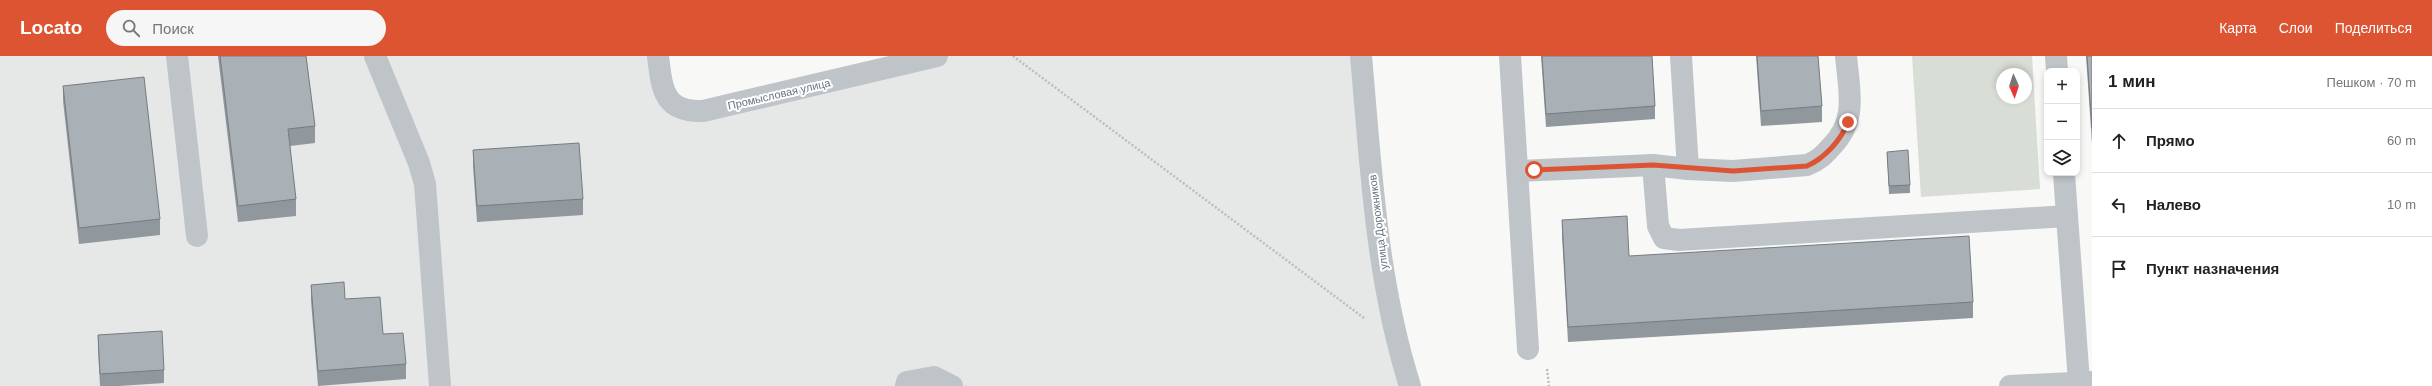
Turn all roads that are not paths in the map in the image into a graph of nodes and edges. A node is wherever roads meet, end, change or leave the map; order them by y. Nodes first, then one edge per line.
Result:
1 (177, 56) edge
2 (375, 56) edge
3 (658, 56) edge
4 (937, 56) edge
5 (1361, 56) edge
6 (1510, 56) edge
7 (1681, 56) edge
8 (1846, 56) edge
9 (2056, 56) edge
10 (871, 64) edge
11 (2057, 68) edge
12 (1653, 165) junction
13 (1688, 169) junction
14 (1517, 171) junction
15 (2064, 176) edge
16 (2067, 216) junction
17 (197, 236) dead end
18 (1528, 349) dead end
19 (2085, 382) edge
20 (440, 386) edge
21 (906, 386) edge
22 (952, 386) edge
23 (1410, 386) edge
24 (2010, 386) edge

1 - 17 street
2 - 20 street
3 - 10 street, Промысловая улица
4 - 10 street, Промысловая улица
5 - 23 street, улица Дорожников
6 - 14 street
7 - 13 street
8 - 13 street
9 - 11 street
12 - 13 street
12 - 14 street
12 - 16 street
14 - 18 street
15 - 16 street
16 - 19 street
19 - 24 street
21 - 22 street

